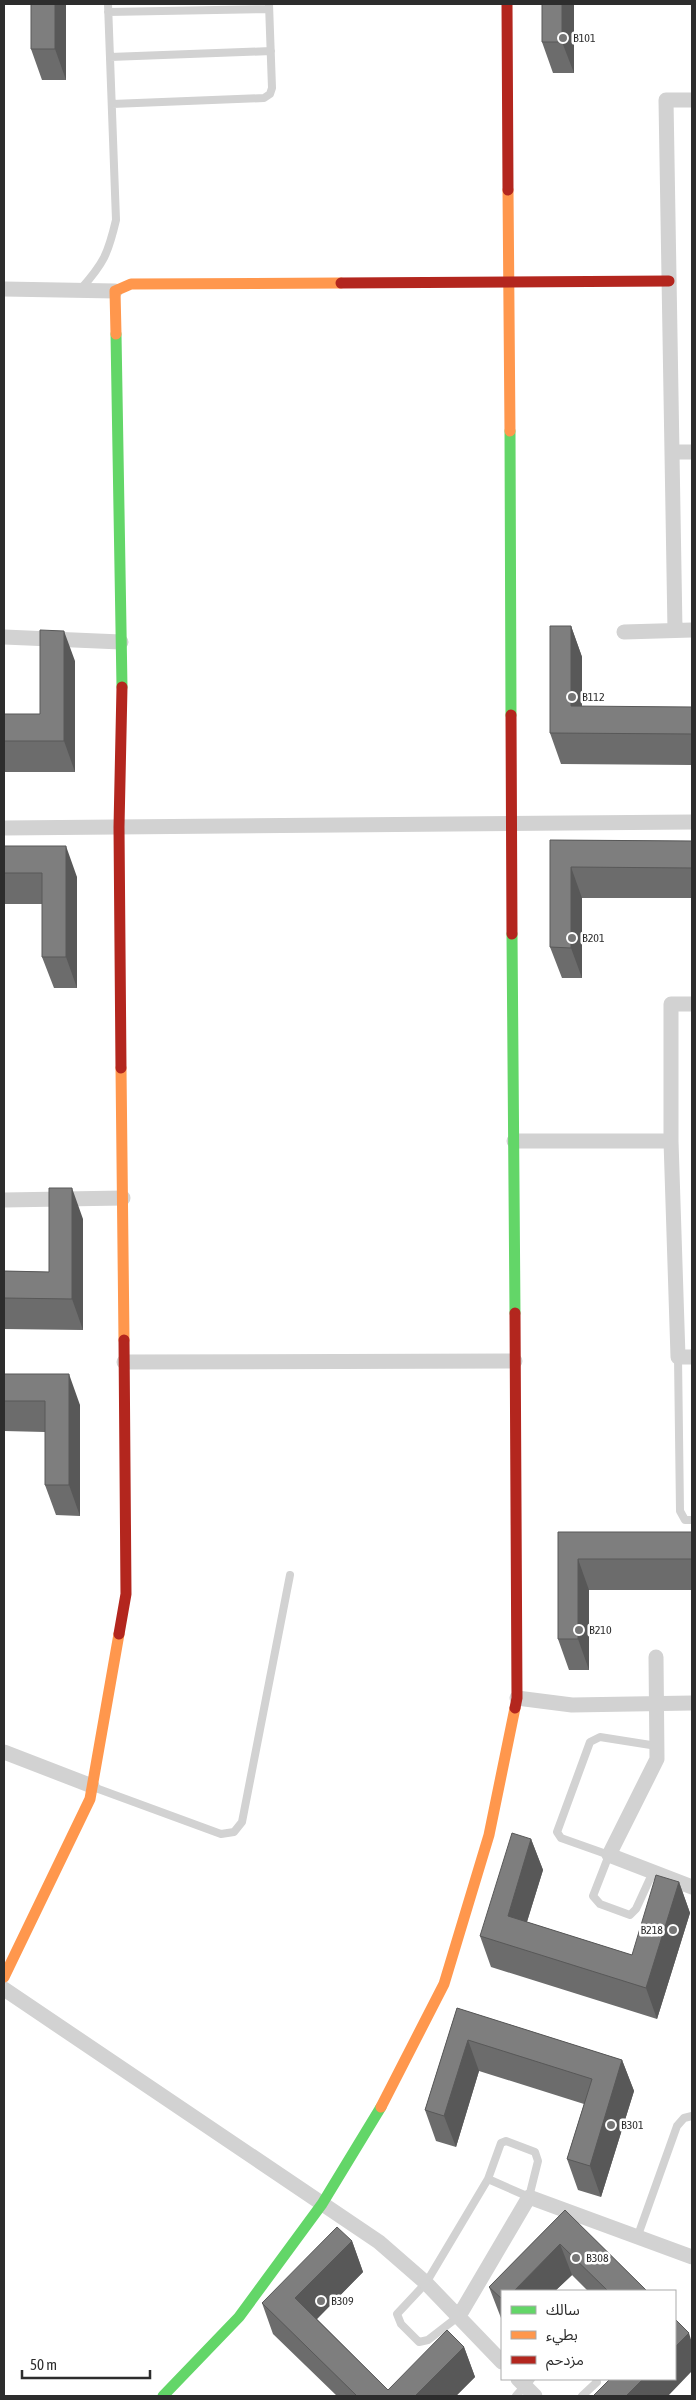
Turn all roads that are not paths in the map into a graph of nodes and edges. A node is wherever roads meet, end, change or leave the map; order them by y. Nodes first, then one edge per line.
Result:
1 (507, 4) edge
2 (269, 7) edge
3 (108, 8) edge
4 (271, 51) junction
5 (110, 57) junction
6 (692, 100) edge
7 (112, 104) junction
8 (669, 281) junction
9 (509, 282) junction
10 (4, 289) edge
11 (80, 290) junction
12 (115, 291) junction
13 (672, 452) junction
14 (692, 452) edge
15 (675, 630) junction
16 (692, 630) edge
17 (624, 632) dead end
18 (4, 637) edge
19 (121, 642) junction
20 (692, 822) edge
21 (512, 824) junction
22 (4, 828) edge
23 (119, 828) junction
24 (692, 1004) edge
25 (514, 1141) junction
26 (672, 1141) junction
27 (122, 1198) junction
28 (4, 1200) edge
29 (685, 1357) edge
30 (124, 1362) junction
31 (515, 1362) junction
32 (692, 1520) edge
33 (290, 1576) dead end
34 (656, 1657) dead end
35 (517, 1698) junction
36 (656, 1703) junction
37 (692, 1703) edge
38 (657, 1746) junction
39 (4, 1752) edge
40 (92, 1786) junction
41 (610, 1855) junction
42 (653, 1872) junction
43 (692, 1887) edge
44 (4, 1977) edge
45 (4, 1989) edge
46 (692, 2116) edge
47 (488, 2179) junction
48 (529, 2197) junction
49 (322, 2204) junction
50 (637, 2238) junction
51 (692, 2257) edge
52 (426, 2284) junction
53 (459, 2316) junction
54 (501, 2361) edge
55 (596, 2380) edge
56 (163, 2396) edge
57 (582, 2396) edge

1 - 9 street
2 - 3 lane
2 - 4 lane
3 - 5 lane
4 - 5 lane
4 - 7 lane
5 - 7 lane
6 - 8 street
7 - 11 lane
8 - 9 street
8 - 13 street
9 - 12 street
9 - 21 street
10 - 11 street
11 - 12 street
12 - 19 street
13 - 14 street
13 - 15 street
15 - 16 street
15 - 17 street
18 - 19 street
19 - 23 street
20 - 21 street
21 - 23 street
21 - 25 street
22 - 23 street
23 - 27 street
24 - 26 street
25 - 26 street
25 - 31 street
26 - 29 street
27 - 28 street
27 - 30 street
29 - 32 lane
30 - 31 street
30 - 40 street
31 - 35 street
33 - 40 lane
34 - 36 street
35 - 36 street
35 - 49 street
36 - 37 street
36 - 38 street
38 - 41 street
38 - 41 lane
39 - 40 street
40 - 44 street
41 - 42 street
41 - 42 lane
42 - 43 street
45 - 49 street
46 - 50 lane
47 - 48 lane
47 - 48 lane
47 - 52 lane
48 - 50 street
48 - 53 street
49 - 52 street
49 - 56 street
50 - 51 street
52 - 53 street
52 - 53 lane
53 - 54 street
55 - 57 lane

